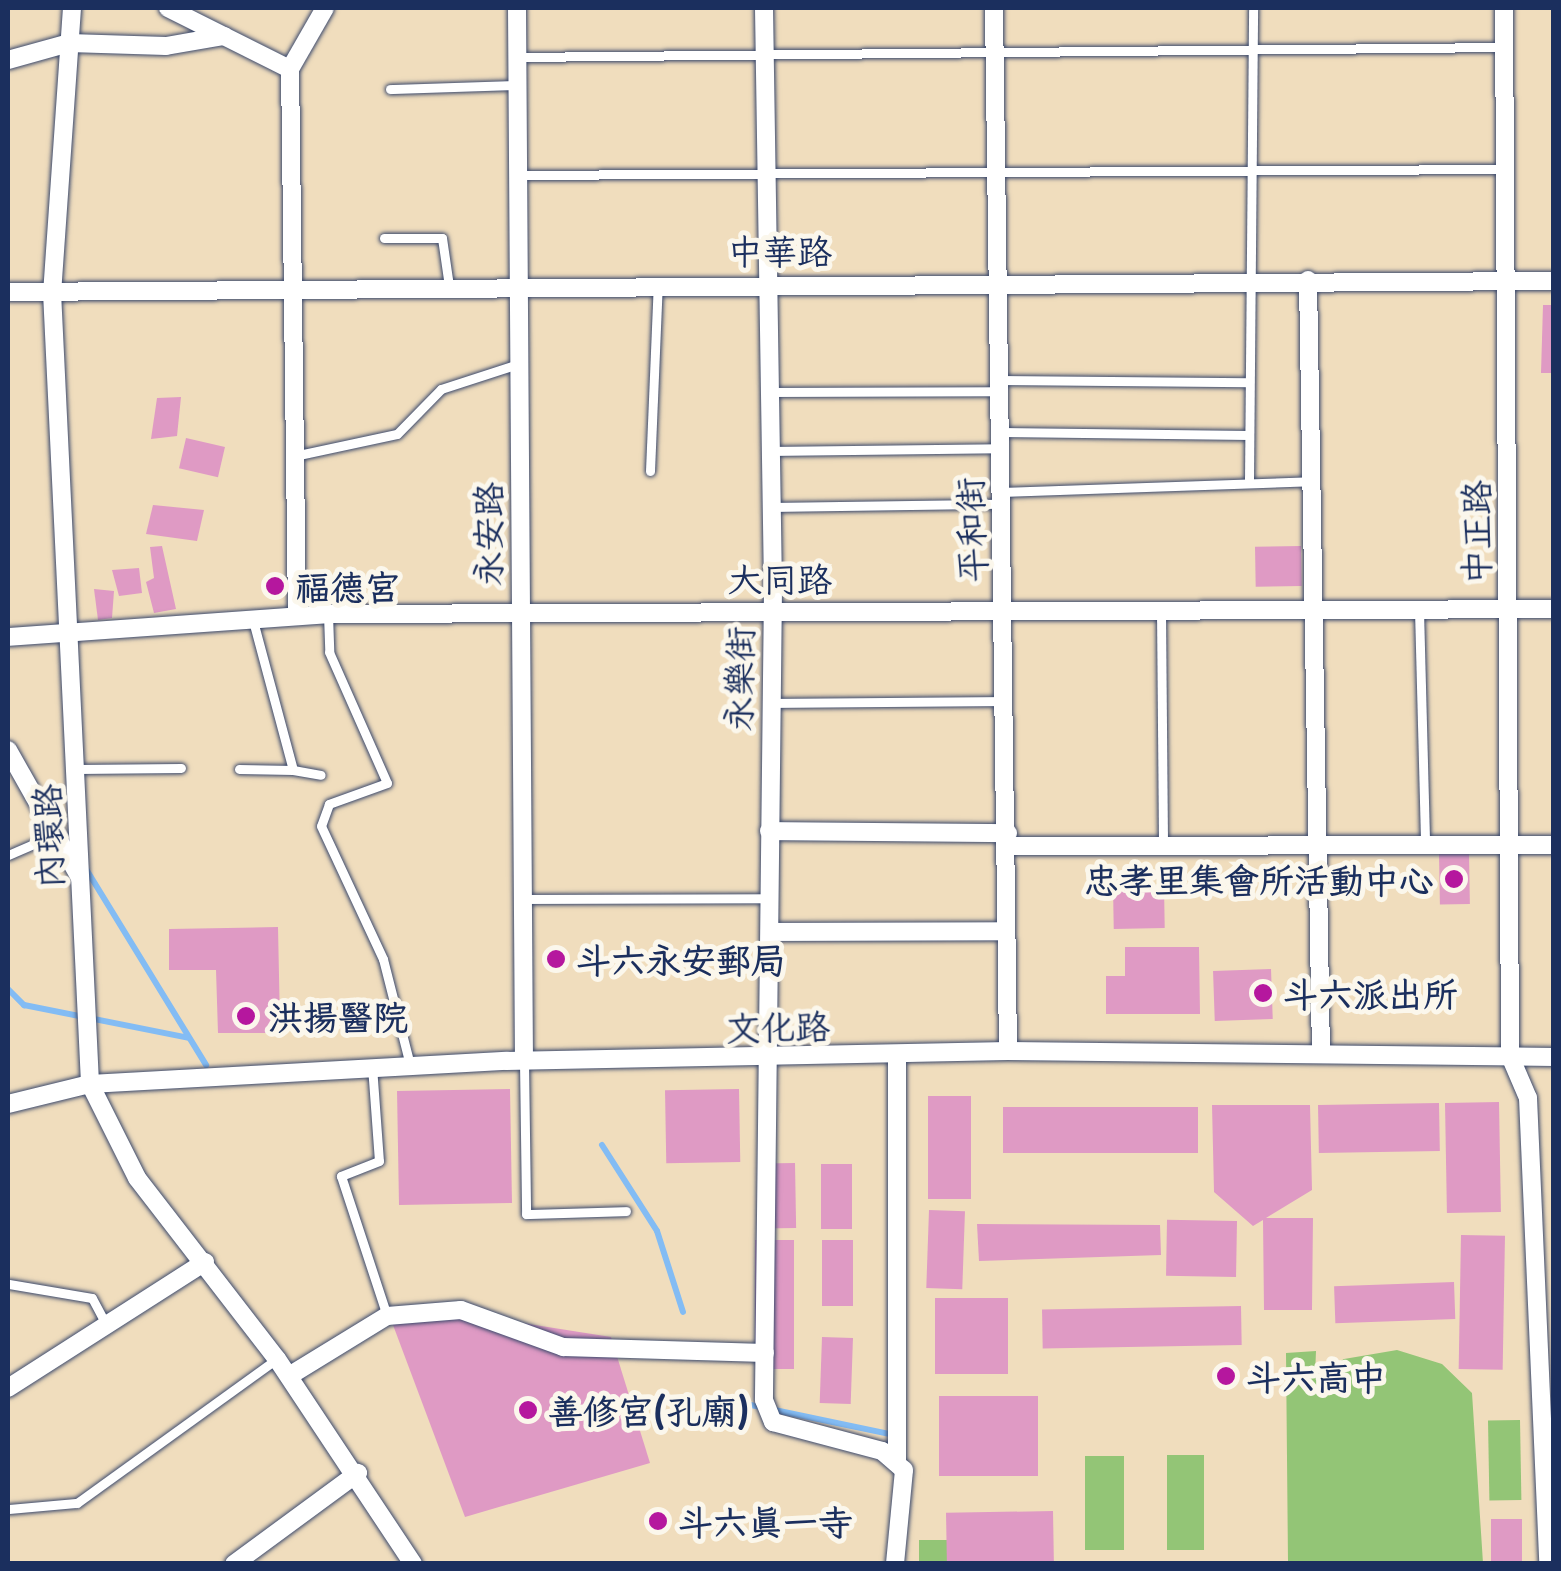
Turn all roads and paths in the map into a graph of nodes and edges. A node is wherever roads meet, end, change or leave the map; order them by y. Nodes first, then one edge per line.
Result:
1 (72, 8) edge
2 (168, 8) edge
3 (325, 8) edge
4 (517, 8) edge
5 (764, 8) edge
6 (994, 8) edge
7 (1253, 8) edge
8 (1504, 8) edge
9 (224, 36) junction
10 (68, 43) junction
11 (1504, 46) junction
12 (1252, 49) junction
13 (992, 52) junction
14 (767, 54) junction
15 (517, 57) junction
16 (8, 60) edge
17 (290, 69) junction
18 (518, 85) junction
19 (390, 88) dead end
20 (1506, 169) junction
21 (994, 172) junction
22 (1250, 172) junction
23 (766, 173) junction
24 (519, 174) junction
25 (384, 238) dead end
26 (1248, 280) junction
27 (1308, 280) junction
28 (1508, 280) junction
29 (766, 281) junction
30 (1554, 281) edge
31 (658, 283) junction
32 (1000, 284) junction
33 (449, 286) junction
34 (521, 286) junction
35 (291, 287) junction
36 (8, 292) edge
37 (52, 292) junction
38 (520, 363) junction
39 (1248, 382) junction
40 (999, 386) junction
41 (764, 392) junction
42 (1248, 435) junction
43 (1001, 440) junction
44 (766, 451) junction
45 (294, 456) junction
46 (650, 471) dead end
47 (1249, 480) junction
48 (1310, 481) junction
49 (1000, 498) junction
50 (767, 508) junction
51 (1005, 609) junction
52 (1311, 609) junction
53 (1507, 609) junction
54 (1554, 609) edge
55 (772, 610) junction
56 (1161, 610) junction
57 (1419, 610) junction
58 (519, 612) junction
59 (297, 614) junction
60 (328, 614) junction
61 (252, 616) junction
62 (69, 632) junction
63 (8, 637) edge
64 (1007, 702) junction
65 (768, 703) junction
66 (8, 750) edge
67 (181, 768) dead end
68 (77, 769) junction
69 (240, 769) dead end
70 (293, 770) junction
71 (321, 775) dead end
72 (769, 831) junction
73 (57, 834) junction
74 (1008, 840) junction
75 (1508, 843) junction
76 (1313, 845) junction
77 (1425, 845) junction
78 (1554, 846) edge
79 (1163, 848) junction
80 (8, 855) edge
81 (82, 882) junction
82 (522, 898) junction
83 (768, 898) junction
84 (1005, 931) junction
85 (770, 932) junction
86 (1008, 1051) junction
87 (1320, 1052) junction
88 (897, 1055) junction
89 (1510, 1056) junction
90 (1554, 1056) edge
91 (766, 1059) junction
92 (524, 1061) junction
93 (410, 1064) junction
94 (372, 1066) junction
95 (90, 1084) junction
96 (8, 1104) edge
97 (626, 1211) dead end
98 (205, 1262) junction
99 (8, 1284) edge
100 (1554, 1296) edge
101 (1532, 1297) junction
102 (387, 1316) junction
103 (107, 1326) junction
104 (765, 1352) junction
105 (277, 1359) junction
106 (289, 1376) junction
107 (8, 1388) edge
108 (897, 1462) junction
109 (358, 1473) junction
110 (8, 1509) edge
111 (234, 1564) edge
112 (413, 1564) edge
113 (895, 1564) edge
114 (1548, 1564) edge

1 - 10 street, 內環路
2 - 9 street
3 - 17 street
4 - 15 street, 永安路
5 - 14 street, 永樂街
6 - 13 street, 平和街
7 - 12 lane
8 - 11 street, 中正路
9 - 10 street
9 - 17 street
10 - 16 street
10 - 37 street, 內環路
11 - 12 lane
11 - 20 street, 中正路
12 - 13 lane
12 - 22 lane
13 - 14 lane
13 - 21 street, 平和街
14 - 15 lane
14 - 23 street, 永樂街
15 - 18 street, 永安路
17 - 35 street
18 - 19 lane
18 - 24 street, 永安路
20 - 22 lane
20 - 28 street, 中正路
21 - 22 lane
21 - 23 lane
21 - 32 street, 平和街
22 - 26 lane
23 - 24 lane
23 - 29 street, 永樂街
24 - 34 street, 永安路
25 - 33 lane
26 - 27 street, 中華路
26 - 32 street, 中華路
26 - 39 lane
27 - 28 street, 中華路
27 - 48 street
28 - 30 street, 中華路
28 - 53 street, 中正路
29 - 31 street, 中華路
29 - 32 street, 中華路
29 - 41 street, 永樂街
31 - 34 street, 中華路
31 - 46 lane
32 - 40 street, 平和街
33 - 34 street, 中華路
33 - 35 street, 中華路
34 - 38 street, 永安路
35 - 37 street, 中華路
35 - 45 street
36 - 37 street, 中華路
37 - 62 street, 內環路
38 - 45 lane
38 - 58 street, 永安路
39 - 40 lane
39 - 42 lane
40 - 41 lane
40 - 43 street, 平和街
41 - 44 street, 永樂街
42 - 43 lane
42 - 47 lane
43 - 44 lane
43 - 49 street, 平和街
44 - 50 street, 永樂街
45 - 59 street
47 - 48 lane
47 - 49 lane
48 - 52 street
49 - 50 lane
49 - 51 street, 平和街
50 - 55 street, 永樂街
51 - 55 street, 大同路
51 - 56 street, 大同路
51 - 64 street, 平和街
52 - 56 street, 大同路
52 - 57 street, 大同路
52 - 76 street
53 - 54 street, 大同路
53 - 57 street, 大同路
53 - 75 street, 中正路
55 - 58 street, 大同路
55 - 65 street, 永樂街
56 - 79 lane
57 - 77 lane
58 - 60 street, 大同路
58 - 82 street, 永安路
59 - 60 street, 大同路
59 - 61 street, 大同路
60 - 93 lane
61 - 62 street, 大同路
61 - 70 lane
62 - 63 street, 大同路
62 - 68 street, 內環路
64 - 65 lane
64 - 74 street, 平和街
65 - 72 street, 永樂街
66 - 73 street
67 - 68 lane
68 - 81 street, 內環路
69 - 70 lane
70 - 71 lane
72 - 74 street
72 - 83 street, 永樂街
73 - 80 lane
73 - 81 street
74 - 79 street
74 - 84 street, 平和街
75 - 77 street
75 - 78 street
75 - 89 street, 中正路
76 - 77 street
76 - 79 street
76 - 87 street
81 - 95 street, 內環路
82 - 83 lane
82 - 92 street, 永安路
83 - 85 street, 永樂街
84 - 85 street
84 - 86 street, 平和街
85 - 91 street, 永樂街
86 - 87 street, 文化路
86 - 88 street, 文化路
87 - 89 street, 文化路
88 - 91 street, 文化路
88 - 108 street
89 - 90 street, 文化路
89 - 101 street
91 - 92 street, 文化路
91 - 104 street, 永樂街
92 - 93 street, 文化路
92 - 97 lane
93 - 94 street, 文化路
94 - 95 street, 文化路
94 - 102 lane
95 - 96 street, 文化路
95 - 98 street, 內環路
98 - 103 street
98 - 105 street, 內環路
99 - 103 lane
100 - 101 lane
101 - 114 street
102 - 104 street
102 - 106 street
103 - 107 street
104 - 108 street, 永樂街
105 - 106 street, 內環路
105 - 110 lane
106 - 109 street, 內環路
108 - 113 street
109 - 111 street
109 - 112 street, 內環路

